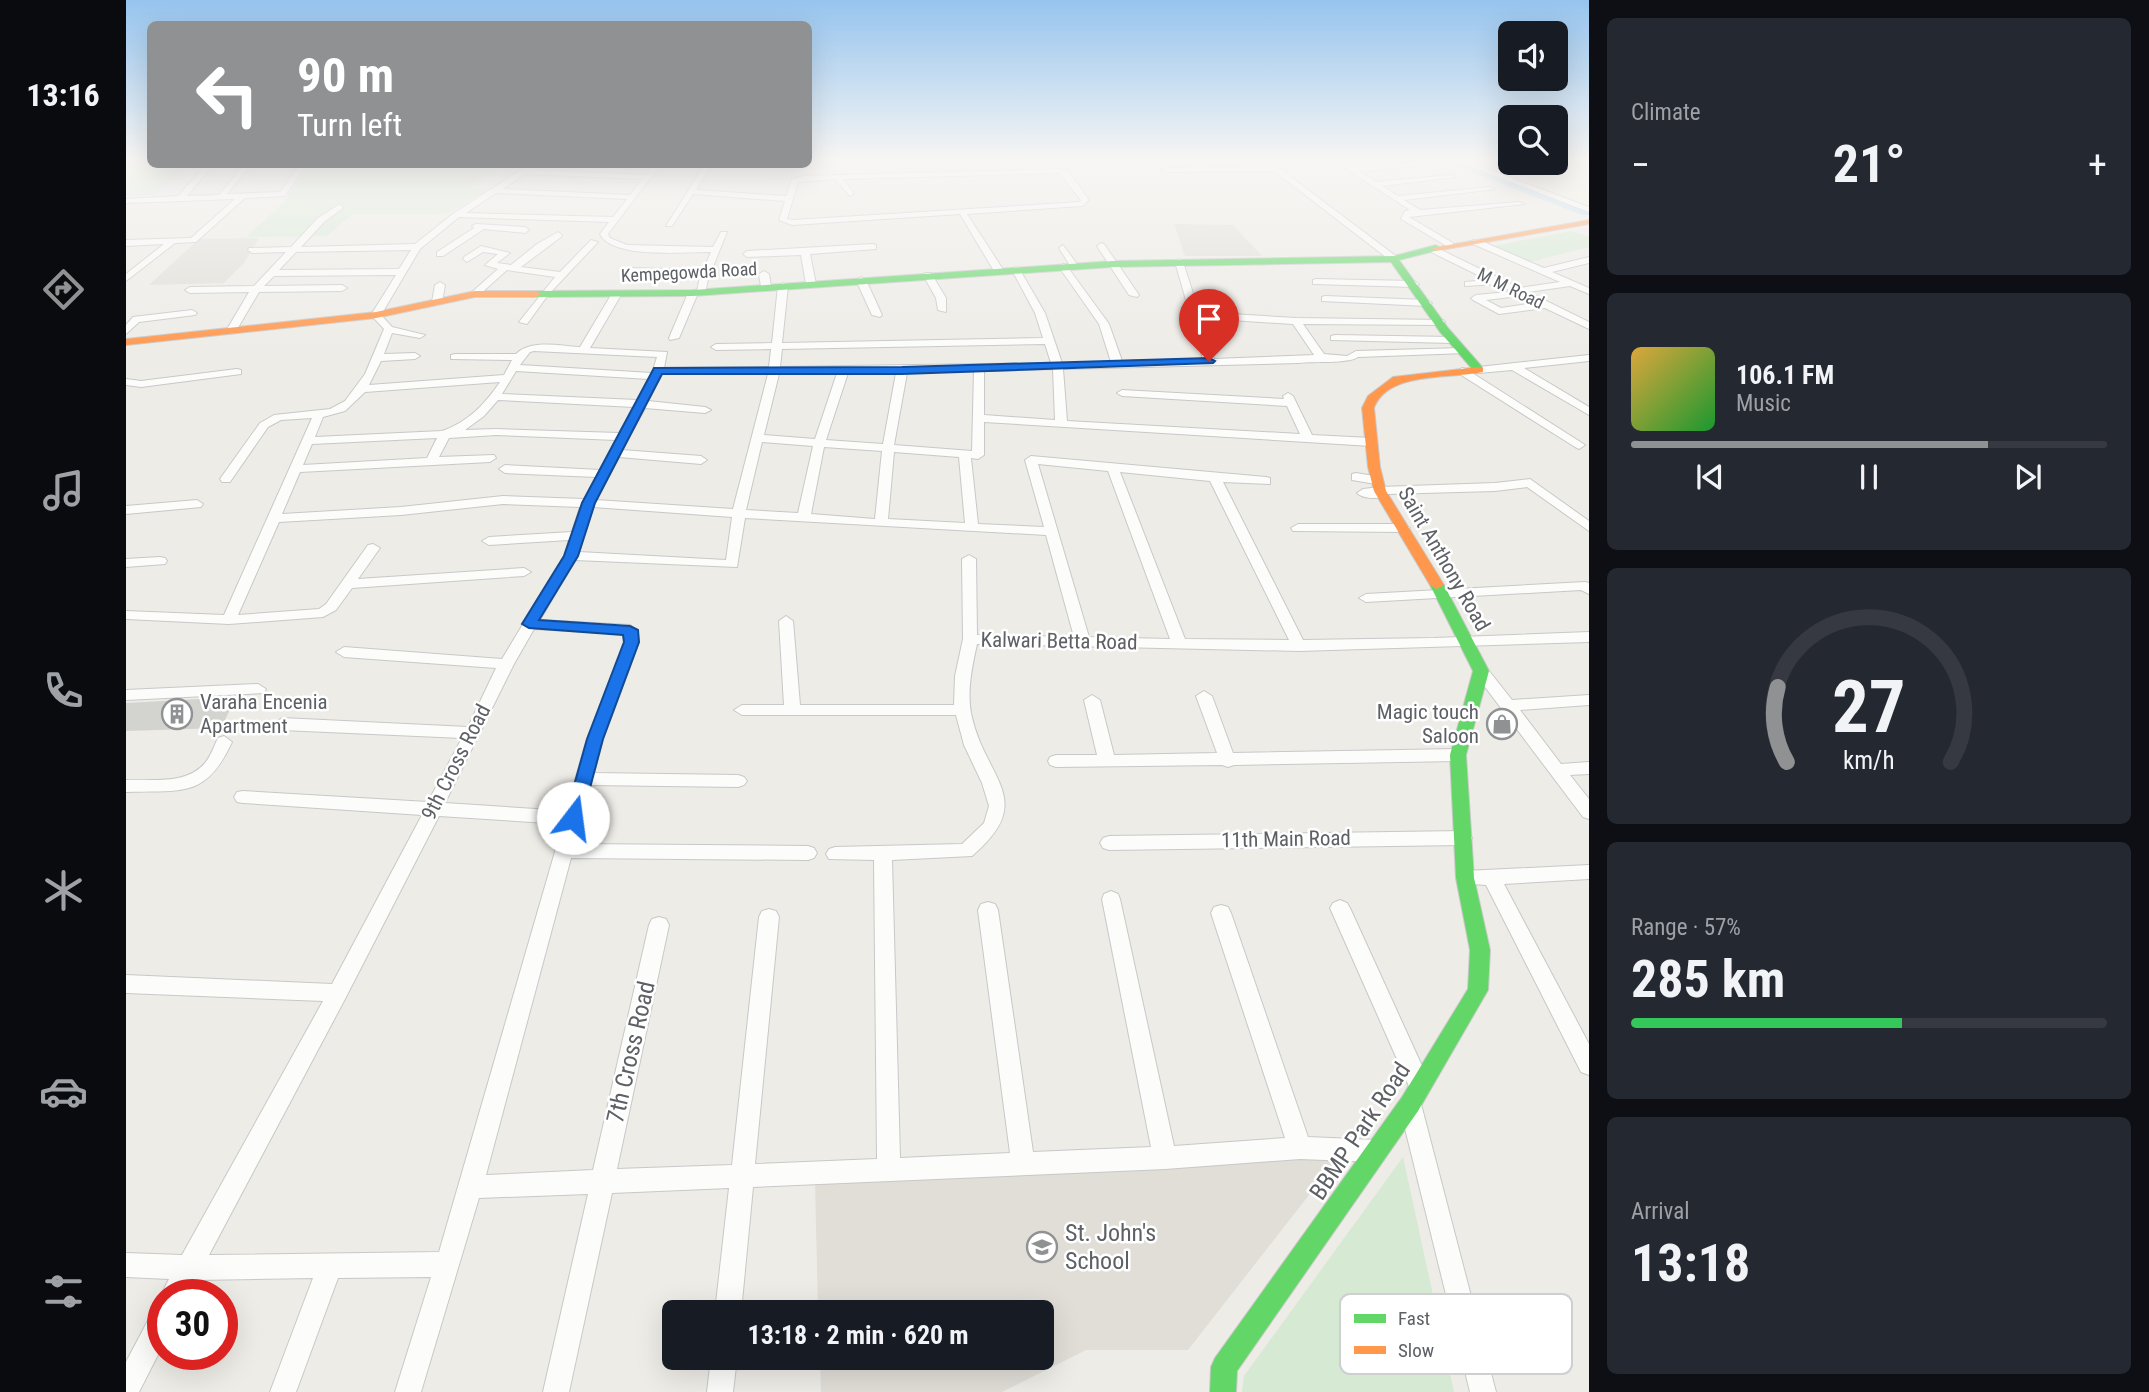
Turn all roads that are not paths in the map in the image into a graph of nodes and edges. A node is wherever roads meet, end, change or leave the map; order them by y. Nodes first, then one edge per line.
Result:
1 (213, 224) edge
2 (318, 224) edge
3 (445, 224) edge
4 (458, 224) edge
5 (612, 224) edge
6 (970, 224) edge
7 (1348, 224) edge
8 (1415, 224) edge
9 (1560, 224) edge
10 (483, 226) junction
11 (525, 230) dead end
12 (724, 234) dead end
13 (558, 235) dead end
14 (480, 237) dead end
15 (173, 241) junction
16 (594, 242) dead end
17 (1476, 242) junction
18 (126, 243) edge
19 (419, 245) junction
20 (450, 246) junction
21 (1101, 246) dead end
22 (1450, 246) junction
23 (465, 247) junction
24 (873, 247) dead end
25 (1063, 248) dead end
26 (296, 249) junction
27 (1432, 249) junction
28 (252, 250) dead end
29 (716, 250) junction
30 (805, 252) junction
31 (440, 254) dead end
32 (747, 254) dead end
33 (449, 259) dead end
34 (467, 259) dead end
35 (1394, 259) junction
36 (1589, 260) edge
37 (1179, 262) junction
38 (1113, 264) junction
39 (1069, 267) junction
40 (507, 269) junction
41 (1016, 270) junction
42 (630, 271) dead end
43 (999, 271) junction
44 (1543, 271) junction
45 (402, 272) junction
46 (272, 273) junction
47 (706, 273) junction
48 (562, 275) junction
49 (928, 275) junction
50 (126, 278) edge
51 (861, 280) junction
52 (1316, 282) dead end
53 (1499, 282) junction
54 (811, 284) junction
55 (1414, 284) junction
56 (1468, 284) dead end
57 (1572, 284) junction
58 (440, 285) dead end
59 (783, 286) junction
60 (342, 288) dead end
61 (256, 289) junction
62 (1589, 291) edge
63 (545, 293) junction
64 (697, 293) junction
65 (1513, 293) junction
66 (475, 295) junction
67 (617, 295) junction
68 (1134, 295) dead end
69 (1325, 299) dead end
70 (437, 302) junction
71 (1427, 303) junction
72 (1545, 305) junction
73 (943, 310) dead end
74 (192, 313) dead end
75 (376, 315) junction
76 (877, 315) dead end
77 (1195, 315) junction
78 (179, 316) junction
79 (1589, 317) edge
80 (1576, 320) junction
81 (1296, 321) junction
82 (524, 322) dead end
83 (1440, 322) junction
84 (1589, 326) edge
85 (953, 327) dead end
86 (389, 328) junction
87 (126, 331) edge
88 (231, 331) junction
89 (420, 335) dead end
90 (674, 338) dead end
91 (1335, 338) dead end
92 (1050, 341) junction
93 (126, 342) edge
94 (955, 342) junction
95 (779, 345) junction
96 (1457, 345) junction
97 (716, 347) dead end
98 (583, 350) junction
99 (415, 356) dead end
100 (455, 356) dead end
101 (519, 356) junction
102 (1321, 357) junction
103 (375, 358) junction
104 (1589, 358) edge
105 (1299, 360) junction
106 (1209, 361) junction
107 (1118, 366) junction
108 (1058, 367) junction
109 (1515, 367) junction
110 (513, 368) junction
111 (979, 369) junction
112 (902, 370) junction
113 (1479, 370) junction
114 (843, 371) junction
115 (1462, 371) junction
116 (237, 372) dead end
117 (774, 372) junction
118 (657, 373) junction
119 (1307, 374) dead end
120 (506, 378) junction
121 (126, 382) edge
122 (361, 389) junction
123 (1122, 393) dead end
124 (495, 397) junction
125 (640, 404) junction
126 (705, 411) dead end
127 (1589, 412) edge
128 (319, 414) junction
129 (979, 418) junction
130 (1061, 424) junction
131 (445, 434) junction
132 (758, 438) junction
133 (1308, 438) junction
134 (307, 441) junction
135 (1371, 442) junction
136 (819, 443) junction
137 (618, 445) junction
138 (1579, 445) dead end
139 (888, 448) junction
140 (965, 454) junction
141 (490, 458) dead end
142 (701, 460) dead end
143 (432, 462) junction
144 (1112, 466) junction
145 (293, 469) junction
146 (505, 469) dead end
147 (603, 474) junction
148 (1356, 477) dead end
149 (226, 479) dead end
150 (1215, 479) junction
151 (1266, 481) dead end
152 (1379, 488) junction
153 (1363, 493) dead end
154 (588, 503) junction
155 (197, 504) dead end
156 (126, 510) edge
157 (739, 512) junction
158 (804, 517) junction
159 (272, 518) junction
160 (881, 523) junction
161 (972, 527) junction
162 (1589, 527) edge
163 (1298, 528) dead end
164 (1403, 528) junction
165 (1051, 531) junction
166 (578, 536) junction
167 (489, 541) dead end
168 (373, 548) dead end
169 (571, 556) junction
170 (969, 559) dead end
171 (160, 561) dead end
172 (126, 563) edge
173 (524, 572) dead end
174 (348, 584) junction
175 (1589, 590) edge
176 (1443, 594) junction
177 (1366, 598) dead end
178 (126, 615) edge
179 (229, 620) junction
180 (786, 621) dead end
181 (529, 624) junction
182 (1589, 637) edge
183 (970, 639) junction
184 (1083, 642) junction
185 (1179, 644) junction
186 (1469, 644) junction
187 (1299, 646) junction
188 (344, 652) dead end
189 (506, 664) junction
190 (1481, 671) junction
191 (258, 689) dead end
192 (126, 695) edge
193 (1204, 696) dead end
194 (1092, 700) dead end
195 (1589, 700) edge
196 (1508, 706) junction
197 (742, 710) dead end
198 (792, 710) junction
199 (962, 710) junction
200 (282, 724) dead end
201 (473, 733) junction
202 (224, 743) dead end
203 (1458, 755) junction
204 (1056, 761) dead end
205 (1107, 761) junction
206 (1228, 761) junction
207 (1589, 768) edge
208 (1556, 770) junction
209 (584, 779) junction
210 (738, 781) dead end
211 (126, 786) edge
212 (243, 796) dead end
213 (432, 809) junction
214 (1589, 812) edge
215 (573, 818) junction
216 (1463, 838) junction
217 (1109, 843) dead end
218 (564, 851) junction
219 (808, 853) dead end
220 (883, 853) junction
221 (835, 854) dead end
222 (1589, 872) edge
223 (1490, 877) junction
224 (1465, 878) junction
225 (1111, 899) dead end
226 (1340, 908) dead end
227 (988, 911) dead end
228 (1221, 912) dead end
229 (769, 917) dead end
230 (659, 925) dead end
231 (126, 984) edge
232 (338, 993) junction
233 (1589, 1065) edge
234 (1415, 1095) junction
235 (1300, 1148) junction
236 (1376, 1151) junction
237 (1165, 1158) junction
238 (1023, 1163) junction
239 (889, 1168) junction
240 (743, 1174) junction
241 (602, 1180) junction
242 (471, 1186) junction
243 (446, 1264) junction
244 (126, 1265) edge
245 (330, 1266) junction
246 (188, 1268) junction
247 (182, 1279) edge
248 (1461, 1294) edge
249 (729, 1300) edge
250 (147, 1349) edge
251 (722, 1370) edge
252 (1479, 1374) edge
253 (126, 1390) edge
254 (283, 1392) edge
255 (408, 1392) edge
256 (555, 1392) edge
257 (720, 1392) edge
258 (1223, 1392) edge
259 (1483, 1392) edge

1 - 15 street
2 - 26 street
3 - 19 street
4 - 10 street
5 - 29 street
6 - 43 street
7 - 35 street
8 - 22 street
9 - 17 street, Kempegowda Road
10 - 11 street
10 - 20 street
12 - 29 street
13 - 40 street
14 - 23 street
15 - 18 street
15 - 50 street
16 - 48 street
17 - 22 street, Kempegowda Road
17 - 44 street
19 - 20 street
19 - 26 street
19 - 45 street
20 - 23 street
20 - 31 street
21 - 38 street
22 - 27 street, Kempegowda Road
23 - 33 street
24 - 30 street
25 - 39 street
26 - 28 street
26 - 46 street
27 - 35 street, Kempegowda Road
27 - 53 street, M M Road
29 - 47 street
30 - 32 street
30 - 54 street
34 - 40 street
35 - 37 street, Kempegowda Road
35 - 55 street
36 - 44 street
37 - 38 street, Kempegowda Road
37 - 77 street
38 - 39 street, Kempegowda Road
38 - 68 street
39 - 41 street, Kempegowda Road
39 - 107 street
40 - 48 street
40 - 66 street
41 - 43 street, Kempegowda Road
41 - 92 street
42 - 47 street
43 - 49 street, Kempegowda Road
44 - 57 street
45 - 46 street
45 - 75 street
46 - 61 street
47 - 64 street
48 - 63 street
49 - 51 street, Kempegowda Road
49 - 73 street
51 - 54 street, Kempegowda Road
51 - 76 street
52 - 55 street
53 - 56 street
53 - 65 street, M M Road
54 - 59 street, Kempegowda Road
55 - 71 street
57 - 62 street
57 - 65 street
58 - 70 street
59 - 64 street, Kempegowda Road
59 - 95 street
60 - 61 street
61 - 78 street
61 - 88 street
63 - 66 street, Kempegowda Road
63 - 67 street, Kempegowda Road
63 - 82 street
64 - 67 street, Kempegowda Road
64 - 90 street
65 - 72 street, M M Road
65 - 72 street
66 - 70 street, Kempegowda Road
67 - 98 street
69 - 71 street
70 - 75 street, Kempegowda Road
71 - 83 street
72 - 80 street, M M Road
74 - 78 street
75 - 86 street
75 - 88 street, Kempegowda Road
77 - 81 street
77 - 106 street
78 - 87 street
79 - 80 street
80 - 84 street, M M Road
81 - 83 street
81 - 102 street
83 - 96 street
85 - 94 street
86 - 89 street
86 - 103 street
88 - 93 street, Kempegowda Road
91 - 96 street
92 - 94 street
92 - 108 street
94 - 95 street
95 - 97 street
95 - 117 street
96 - 102 street
96 - 113 street
98 - 101 street
98 - 118 street
99 - 103 street
100 - 101 street
101 - 110 street
102 - 105 street
103 - 122 street
104 - 109 street, Saint Anthony Road
105 - 106 street
105 - 119 street
106 - 107 street
107 - 108 street
108 - 111 street
108 - 130 street
109 - 113 street, Saint Anthony Road
109 - 127 street
110 - 118 street
110 - 120 street
111 - 112 street
111 - 129 street
112 - 114 street
112 - 139 street
113 - 115 street, Saint Anthony Road
114 - 117 street
114 - 136 street
115 - 135 street, Saint Anthony Road
115 - 138 street
116 - 121 street
117 - 118 street
117 - 132 street
118 - 125 street, 9th Cross Road
120 - 122 street
120 - 124 street
122 - 128 street
123 - 133 street
124 - 125 street
124 - 131 street
125 - 126 street
125 - 137 street, 9th Cross Road
128 - 134 street
128 - 149 street
129 - 130 street
129 - 140 street
130 - 133 street
131 - 134 street
131 - 137 street
131 - 143 street
132 - 136 street
132 - 157 street
133 - 135 street
134 - 145 street
135 - 152 street, Saint Anthony Road
136 - 139 street
136 - 158 street
137 - 142 street
137 - 147 street, 9th Cross Road
139 - 140 street
139 - 160 street
140 - 161 street
141 - 143 street
143 - 145 street
144 - 150 street
144 - 165 street
144 - 185 street
145 - 159 street
146 - 147 street
147 - 154 street, 9th Cross Road
148 - 152 street
150 - 151 street
150 - 187 street
152 - 153 street
152 - 162 street
152 - 164 street, Saint Anthony Road
154 - 157 street
154 - 159 street
154 - 166 street, 9th Cross Road
155 - 156 street
157 - 158 street
157 - 169 street
158 - 160 street
159 - 179 street
160 - 161 street
161 - 165 street
163 - 164 street
164 - 176 street, Saint Anthony Road
165 - 184 street
166 - 167 street
166 - 169 street, 9th Cross Road
168 - 174 street
169 - 181 street, 9th Cross Road
170 - 183 street
171 - 172 street
173 - 174 street
174 - 179 street
175 - 176 street
176 - 177 street
176 - 186 street, Saint Anthony Road
178 - 179 street
180 - 198 street
181 - 189 street, 9th Cross Road
181 - 209 street
182 - 186 street, Kalwari Betta Road
183 - 184 street, Kalwari Betta Road
183 - 199 street, Kalwari Betta Road
184 - 185 street, Kalwari Betta Road
185 - 187 street, Kalwari Betta Road
186 - 187 street, Kalwari Betta Road
186 - 190 street, Saint Anthony Road
188 - 189 street
189 - 201 street, 9th Cross Road
190 - 196 street
190 - 203 street
191 - 192 street
193 - 206 street
194 - 205 street
195 - 196 street
196 - 208 street
197 - 198 street
198 - 199 street
199 - 220 street, Kalwari Betta Road
200 - 201 street
201 - 213 street, 9th Cross Road
202 - 211 street
203 - 206 street
203 - 216 street
204 - 205 street
205 - 206 street
207 - 208 street
208 - 214 street
209 - 210 street
209 - 215 street
212 - 213 street
213 - 215 street
213 - 232 street, 9th Cross Road
215 - 218 street
216 - 217 street, 11th Main Road
216 - 224 street
218 - 219 street
218 - 242 street
220 - 221 street, Kalwari Betta Road
220 - 239 street
222 - 223 street
223 - 224 street
223 - 233 street
224 - 234 street, BBMP Park Road
225 - 237 street
226 - 234 street
227 - 238 street
228 - 235 street
229 - 240 street
230 - 241 street, 7th Cross Road
231 - 232 street
232 - 246 street, 9th Cross Road
234 - 236 street, BBMP Park Road
234 - 248 street
235 - 236 street
235 - 237 street
236 - 258 street, BBMP Park Road
237 - 238 street
238 - 239 street
239 - 240 street
240 - 241 street
240 - 249 street
241 - 242 street
241 - 256 street, 7th Cross Road
242 - 243 street
243 - 245 street
243 - 255 street
244 - 246 street
245 - 246 street
245 - 254 street
246 - 247 street, 9th Cross Road
250 - 253 street
251 - 257 street
252 - 259 street

